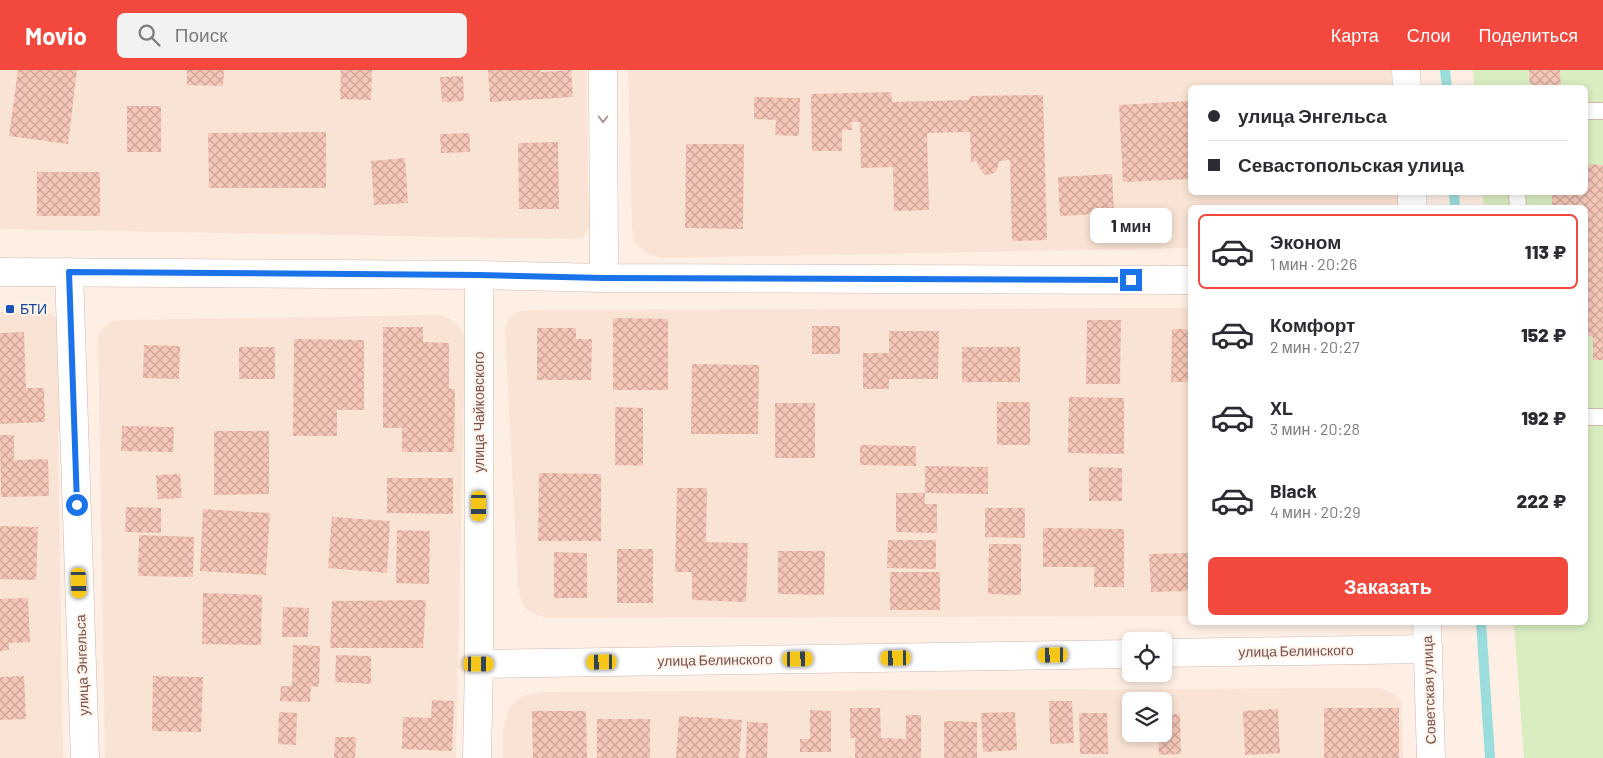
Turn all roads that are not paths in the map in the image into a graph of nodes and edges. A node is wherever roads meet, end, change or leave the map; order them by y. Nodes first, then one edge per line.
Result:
1 (603, 70) edge
2 (1406, 70) edge
3 (1407, 85) edge
4 (1588, 111) edge
5 (1603, 111) edge
6 (0, 272) edge
7 (69, 272) junction
8 (479, 275) junction
9 (604, 278) junction
10 (1188, 280) edge
11 (1603, 416) edge
12 (1588, 417) edge
13 (1427, 625) edge
14 (1428, 649) junction
15 (1172, 653) edge
16 (1122, 654) edge
17 (479, 664) junction
18 (85, 758) edge
19 (477, 758) edge
20 (1432, 758) edge

1 -> 9 street
2 - 3 street
4 - 5 lane
6 - 7 street
7 - 8 street
7 - 18 street, улица Энгельса
8 - 9 street
8 - 17 street, улица Чайковского
9 - 10 street
11 - 12 lane
13 - 14 street, Советская улица
14 - 15 street, улица Белинского
14 - 20 street, Советская улица
16 - 17 street, улица Белинского
17 - 19 street, улица Чайковского

